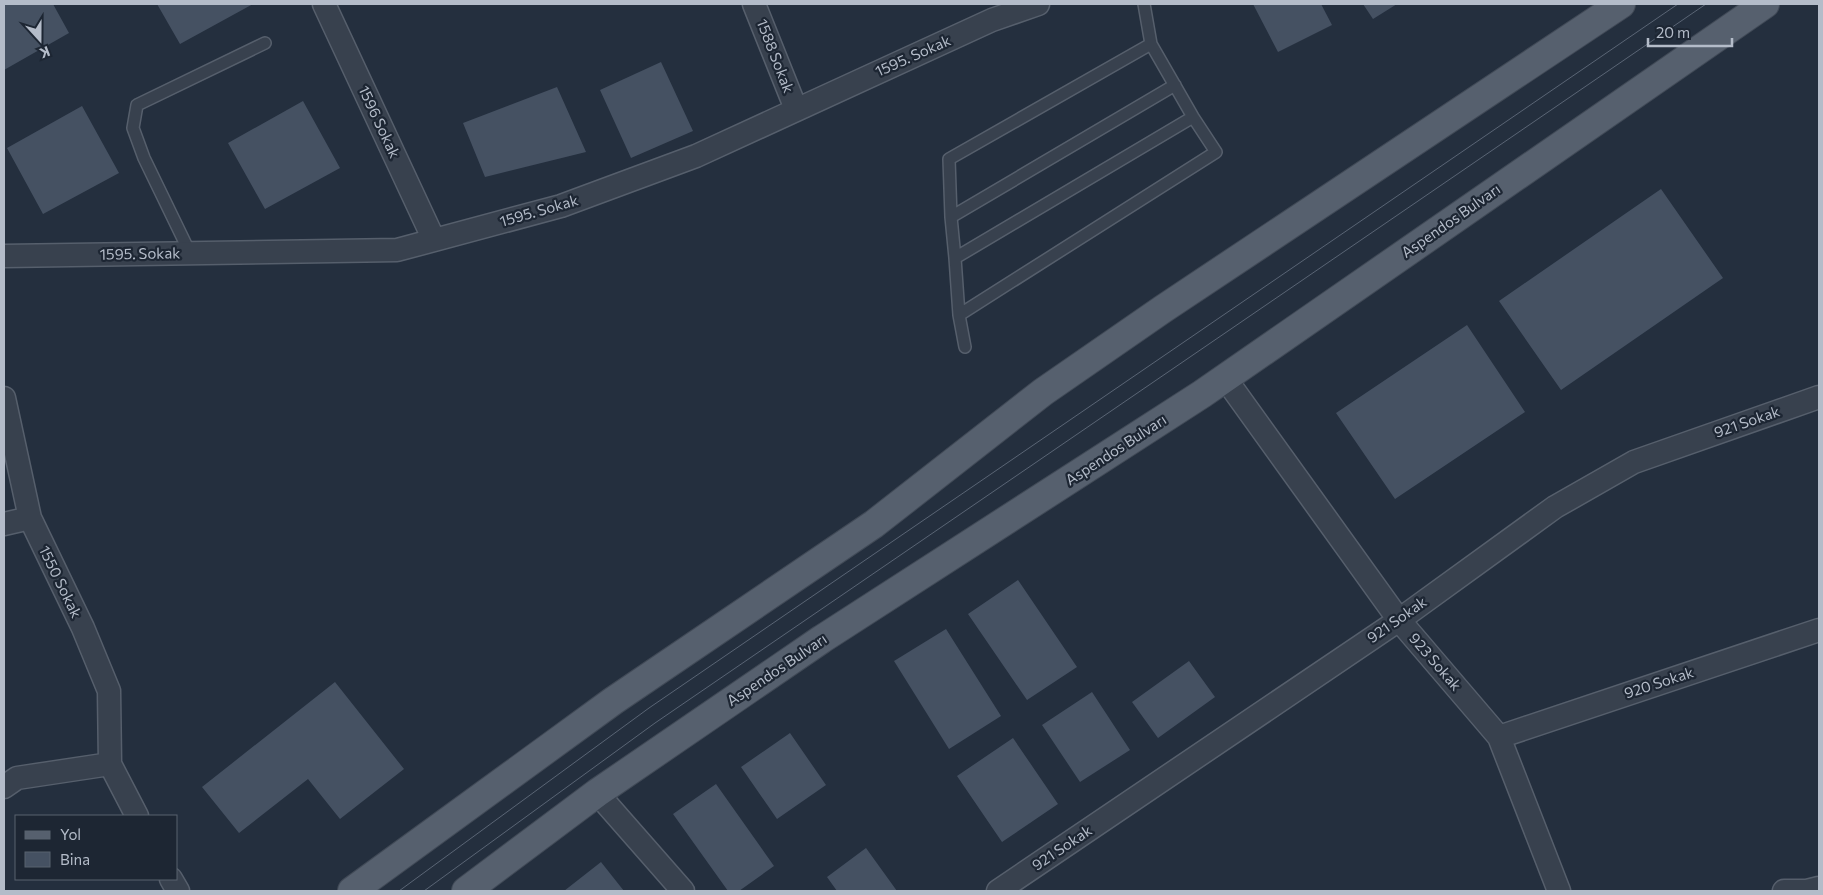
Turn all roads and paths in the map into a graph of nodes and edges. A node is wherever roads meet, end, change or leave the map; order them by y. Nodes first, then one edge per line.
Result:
1 (324, 4) edge
2 (754, 4) edge
3 (1038, 4) edge
4 (1144, 4) edge
5 (1622, 4) edge
6 (1765, 4) edge
7 (265, 43) dead end
8 (1151, 44) junction
9 (1175, 85) junction
10 (796, 109) junction
11 (1193, 117) junction
12 (951, 217) junction
13 (434, 240) junction
14 (190, 253) junction
15 (4, 256) edge
16 (956, 258) junction
17 (958, 316) junction
18 (965, 347) dead end
19 (1226, 378) junction
20 (1819, 397) edge
21 (4, 398) edge
22 (30, 518) junction
23 (4, 524) edge
24 (1399, 620) junction
25 (1819, 630) edge
26 (1499, 737) junction
27 (110, 764) junction
28 (4, 787) edge
29 (597, 793) junction
30 (136, 815) edge
31 (172, 880) edge
32 (1819, 888) edge
33 (178, 891) edge
34 (352, 891) edge
35 (466, 891) edge
36 (683, 891) edge
37 (998, 891) edge
38 (1559, 891) edge
39 (1784, 891) edge

1 - 13 street, 1596 Sokak
2 - 10 street, 1588 Sokak
3 - 10 street, 1595. Sokak
4 - 8 lane
5 - 34 main road
6 - 19 main road, Aspendos Bulvarı
7 - 14 lane
8 - 9 lane
8 - 12 lane
9 - 11 lane
9 - 12 lane
10 - 13 street, 1595. Sokak
11 - 16 lane
11 - 17 lane
12 - 16 lane
13 - 14 street, 1595. Sokak
14 - 15 street, 1595. Sokak
16 - 17 lane
17 - 18 lane
19 - 24 street, 923 Sokak
19 - 29 main road, Aspendos Bulvarı
20 - 24 street, 921 Sokak
21 - 22 street, 1550 Sokak
22 - 23 street
22 - 27 street, 1550 Sokak
24 - 26 street, 923 Sokak
24 - 37 street, 921 Sokak
25 - 26 street, 920 Sokak
26 - 38 street, 923 Sokak
27 - 28 street
27 - 30 street
29 - 35 main road, Aspendos Bulvarı
29 - 36 street
31 - 33 street
32 - 39 street

